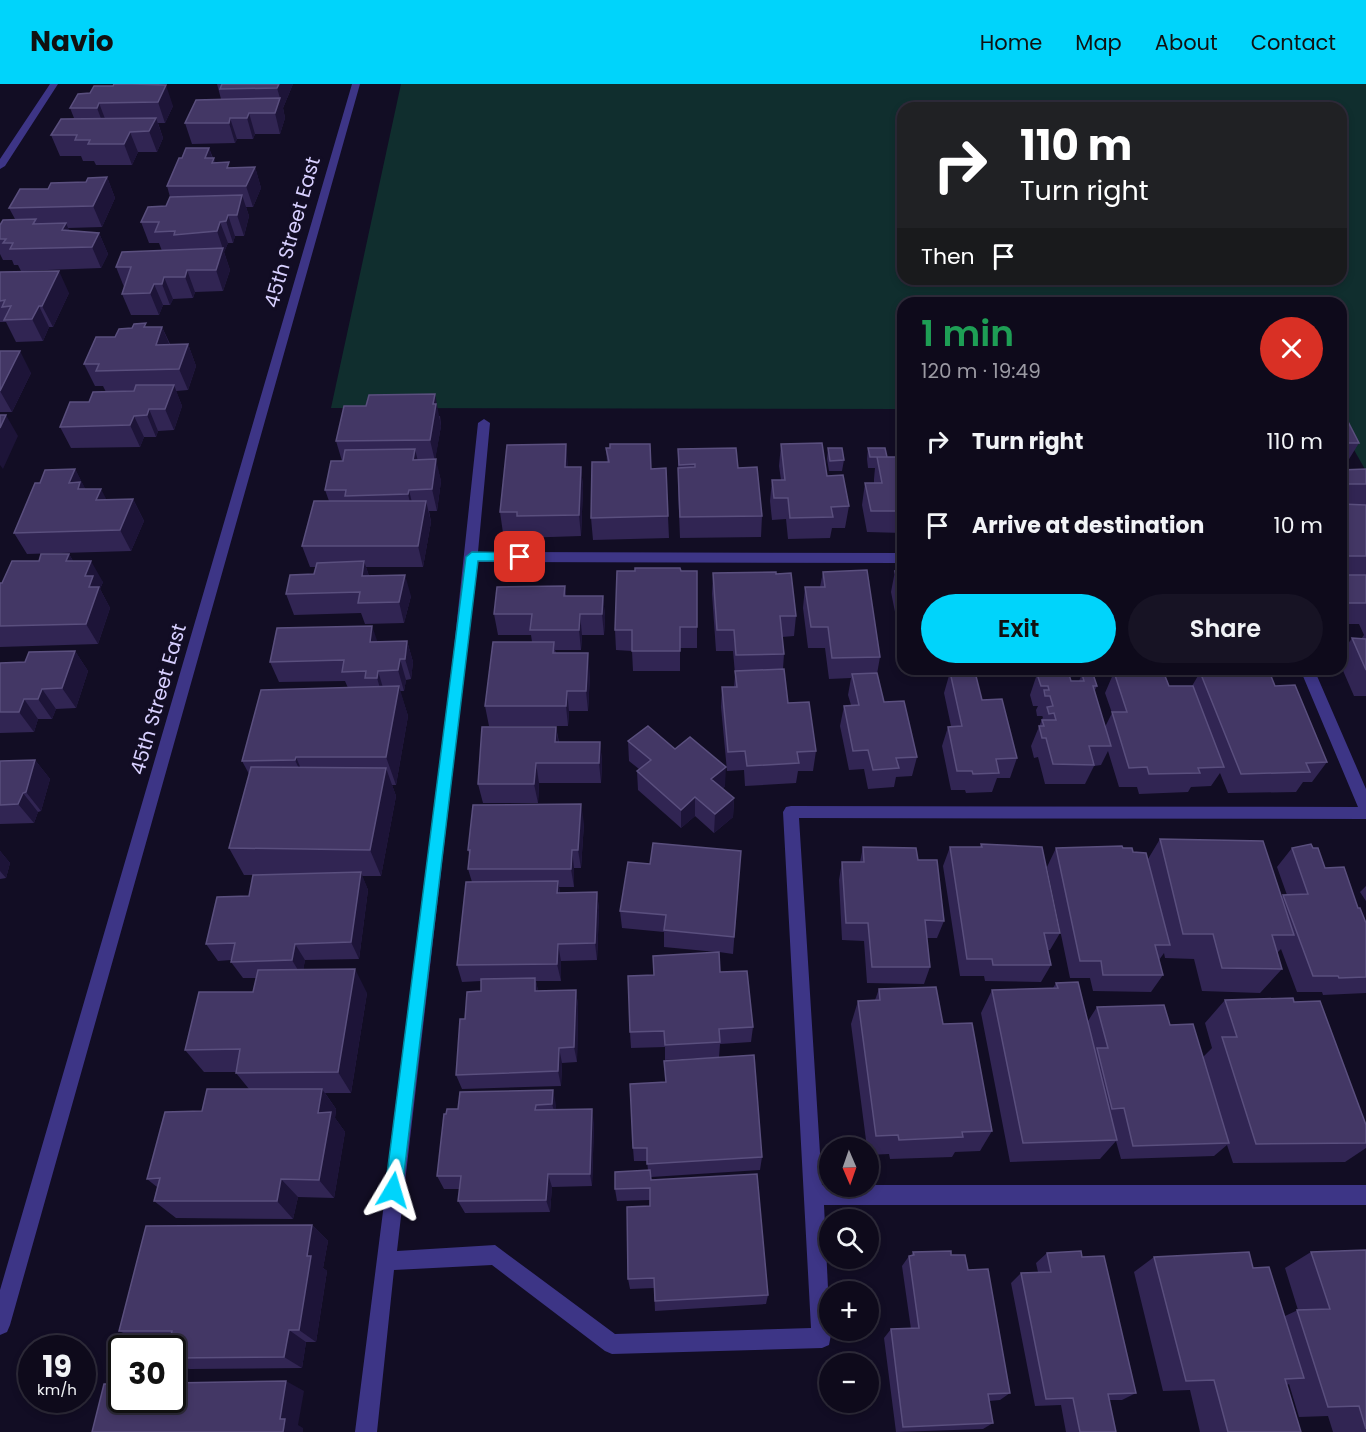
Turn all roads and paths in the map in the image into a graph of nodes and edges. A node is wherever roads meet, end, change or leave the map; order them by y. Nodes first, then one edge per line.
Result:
1 (54, 84) edge
2 (356, 84) edge
3 (0, 166) edge
4 (484, 423) dead end
5 (472, 557) junction
6 (897, 558) edge
7 (1310, 675) edge
8 (1366, 807) edge
9 (1366, 813) edge
10 (813, 1195) junction
11 (1366, 1195) edge
12 (385, 1261) junction
13 (1, 1321) edge
14 (366, 1432) edge

1 - 3 street
2 - 13 street, 45th Street East
4 - 5 street
5 - 6 street
5 - 12 street
7 - 8 street
9 - 10 street
10 - 11 street
10 - 12 street
12 - 14 street

